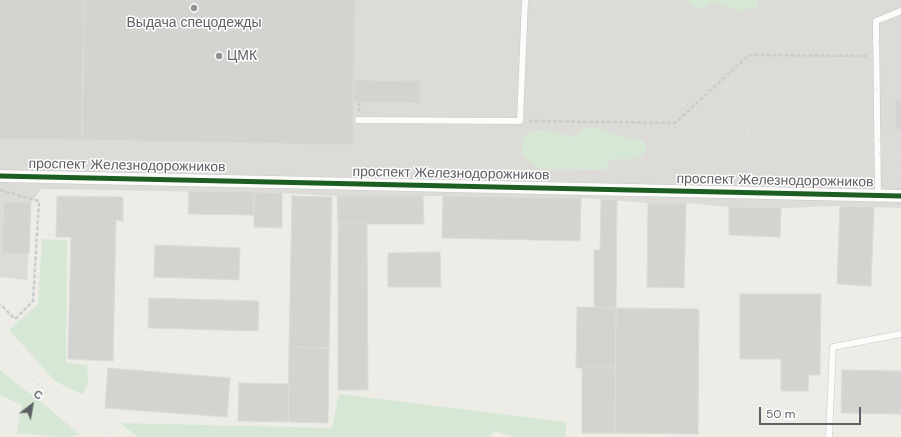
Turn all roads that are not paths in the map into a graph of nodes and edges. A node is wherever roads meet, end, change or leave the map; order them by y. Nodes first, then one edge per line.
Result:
1 (525, 0) edge
2 (901, 11) edge
3 (358, 120) dead end
4 (0, 176) edge
5 (878, 196) junction
6 (901, 196) edge
7 (901, 334) edge
8 (830, 437) edge

1 - 3 lane
2 - 5 lane
4 - 5 street, проспект Железнодорожников
5 - 6 street, проспект Железнодорожников
7 - 8 lane

